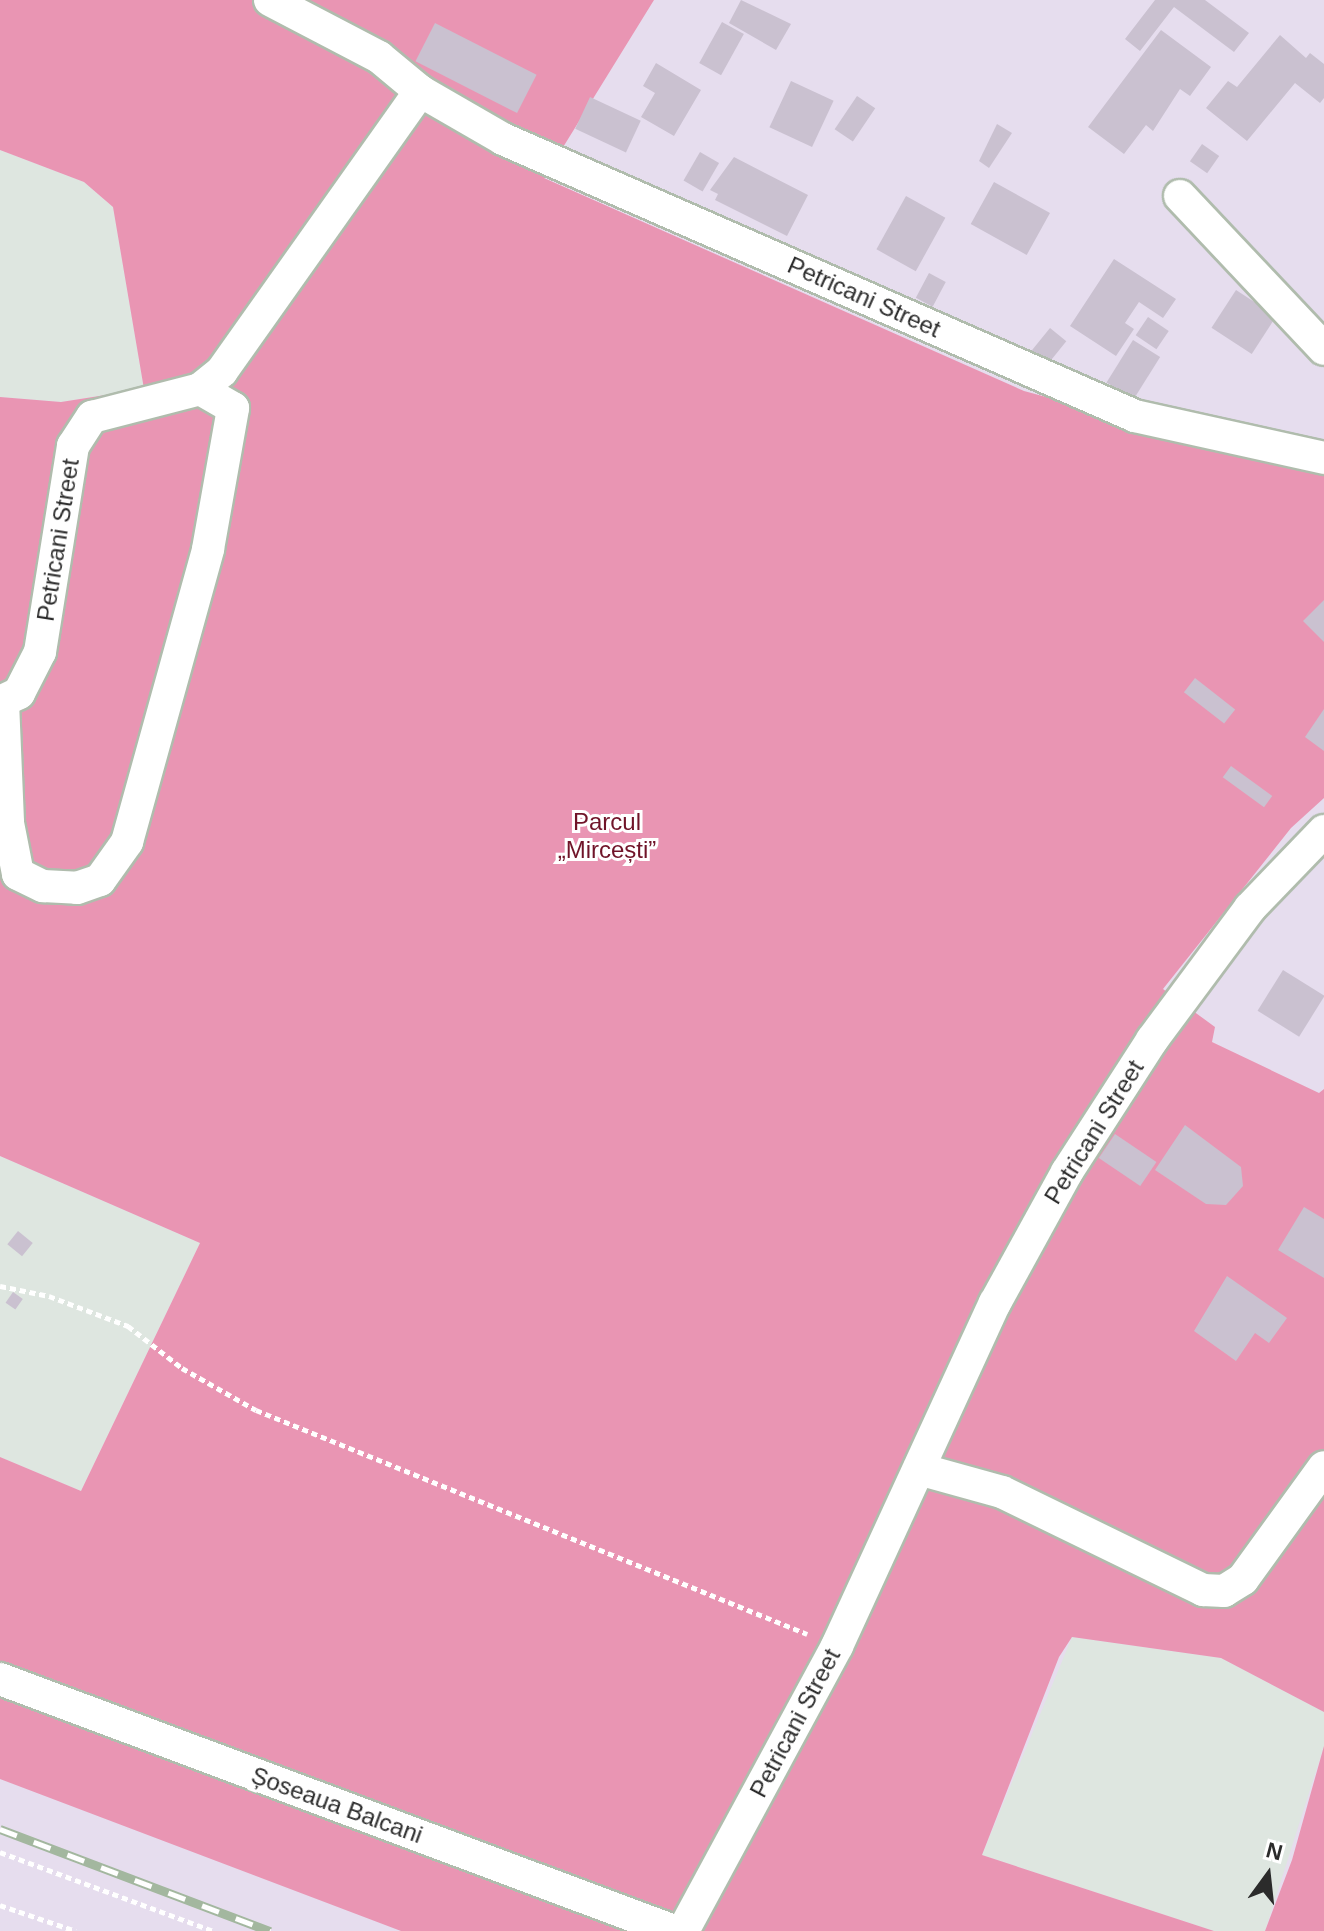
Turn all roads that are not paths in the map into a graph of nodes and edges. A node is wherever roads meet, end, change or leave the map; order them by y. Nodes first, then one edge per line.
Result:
1 (270, 0) edge
2 (420, 91) junction
3 (1180, 196) dead end
4 (1324, 349) edge
5 (200, 389) junction
6 (1324, 458) edge
7 (2, 702) edge
8 (1324, 831) edge
9 (1324, 1467) edge
10 (919, 1469) junction
11 (0, 1679) edge
12 (674, 1931) edge
13 (683, 1931) edge

1 - 2 street, Petricani Street
2 - 5 street, Petricani Street
2 - 6 street, Petricani Street
3 - 4 street
5 - 7 street, Petricani Street
5 - 7 street
8 - 10 street, Petricani Street
9 - 10 street
10 - 13 street, Petricani Street
11 - 12 street, Șoseaua Balcani

